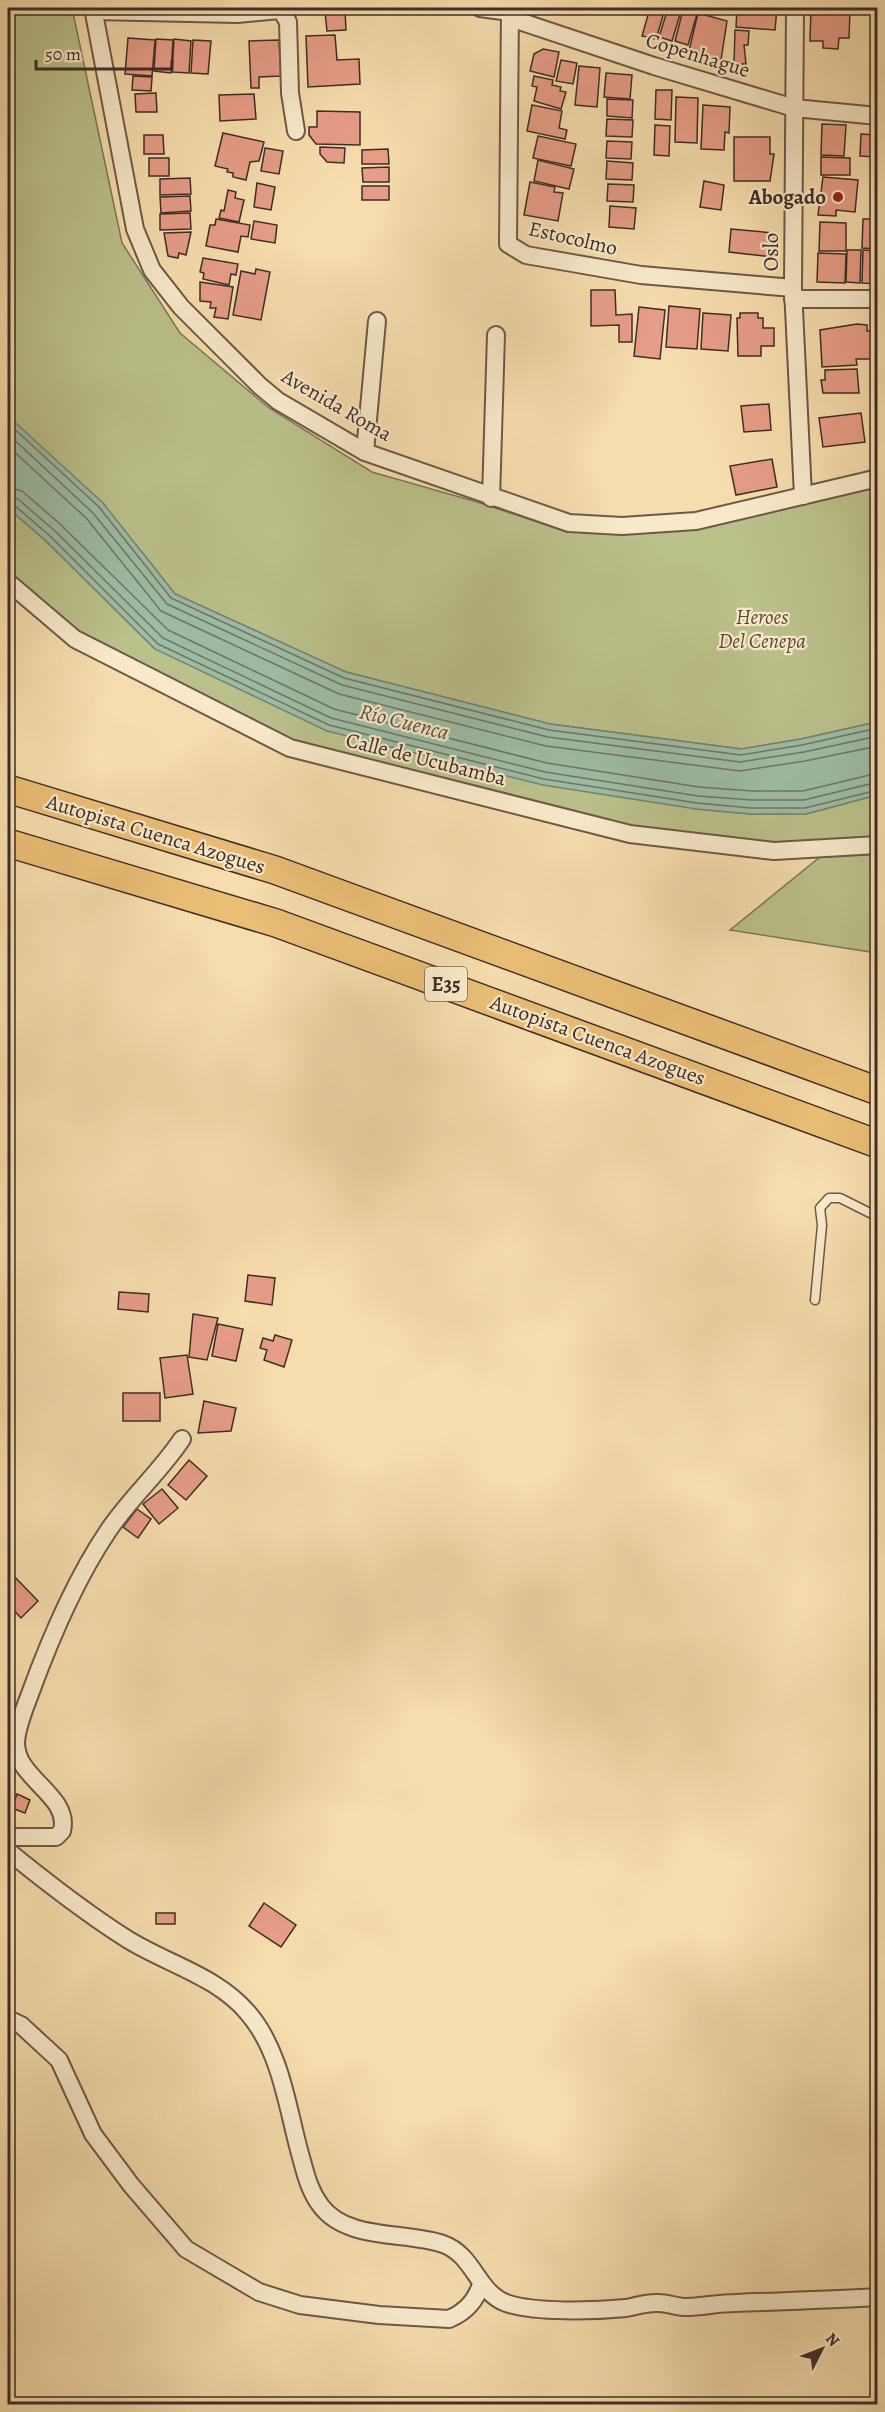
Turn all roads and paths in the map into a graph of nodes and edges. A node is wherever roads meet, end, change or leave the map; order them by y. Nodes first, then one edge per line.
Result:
1 (480, 8) edge
2 (795, 8) edge
3 (94, 9) edge
4 (280, 9) edge
5 (510, 13) edge
6 (794, 108) junction
7 (878, 116) edge
8 (296, 131) dead end
9 (793, 293) junction
10 (878, 299) edge
11 (377, 321) dead end
12 (496, 335) dead end
13 (365, 452) junction
14 (878, 478) edge
15 (802, 496) junction
16 (491, 498) junction
17 (8, 582) edge
18 (8, 789) edge
19 (8, 843) edge
20 (878, 845) edge
21 (878, 1091) edge
22 (878, 1144) edge
23 (878, 1217) edge
24 (815, 1300) dead end
25 (182, 1439) dead end
26 (8, 1837) edge
27 (8, 1851) edge
28 (8, 2019) edge
29 (481, 2284) junction
30 (878, 2297) edge

1 - 5 street, Copenhague
2 - 6 street, Oslo
3 - 4 street
3 - 13 street, Avenida Roma
4 - 8 street
5 - 6 street, Copenhague
5 - 9 street, Estocolmo
6 - 7 street, Copenhague
6 - 9 street, Oslo
9 - 10 street
9 - 15 street, Oslo
11 - 13 street
12 - 16 street
13 - 16 street, Avenida Roma
14 - 15 street, Avenida Roma
15 - 16 street, Avenida Roma
17 - 20 street, Calle de Ucubamba
18 - 21 highway, Autopista Cuenca Azogues / E35
19 - 22 highway, Autopista Cuenca Azogues / E35
23 - 24 lane
25 - 26 street
27 - 29 street
28 - 29 street
29 - 30 street

